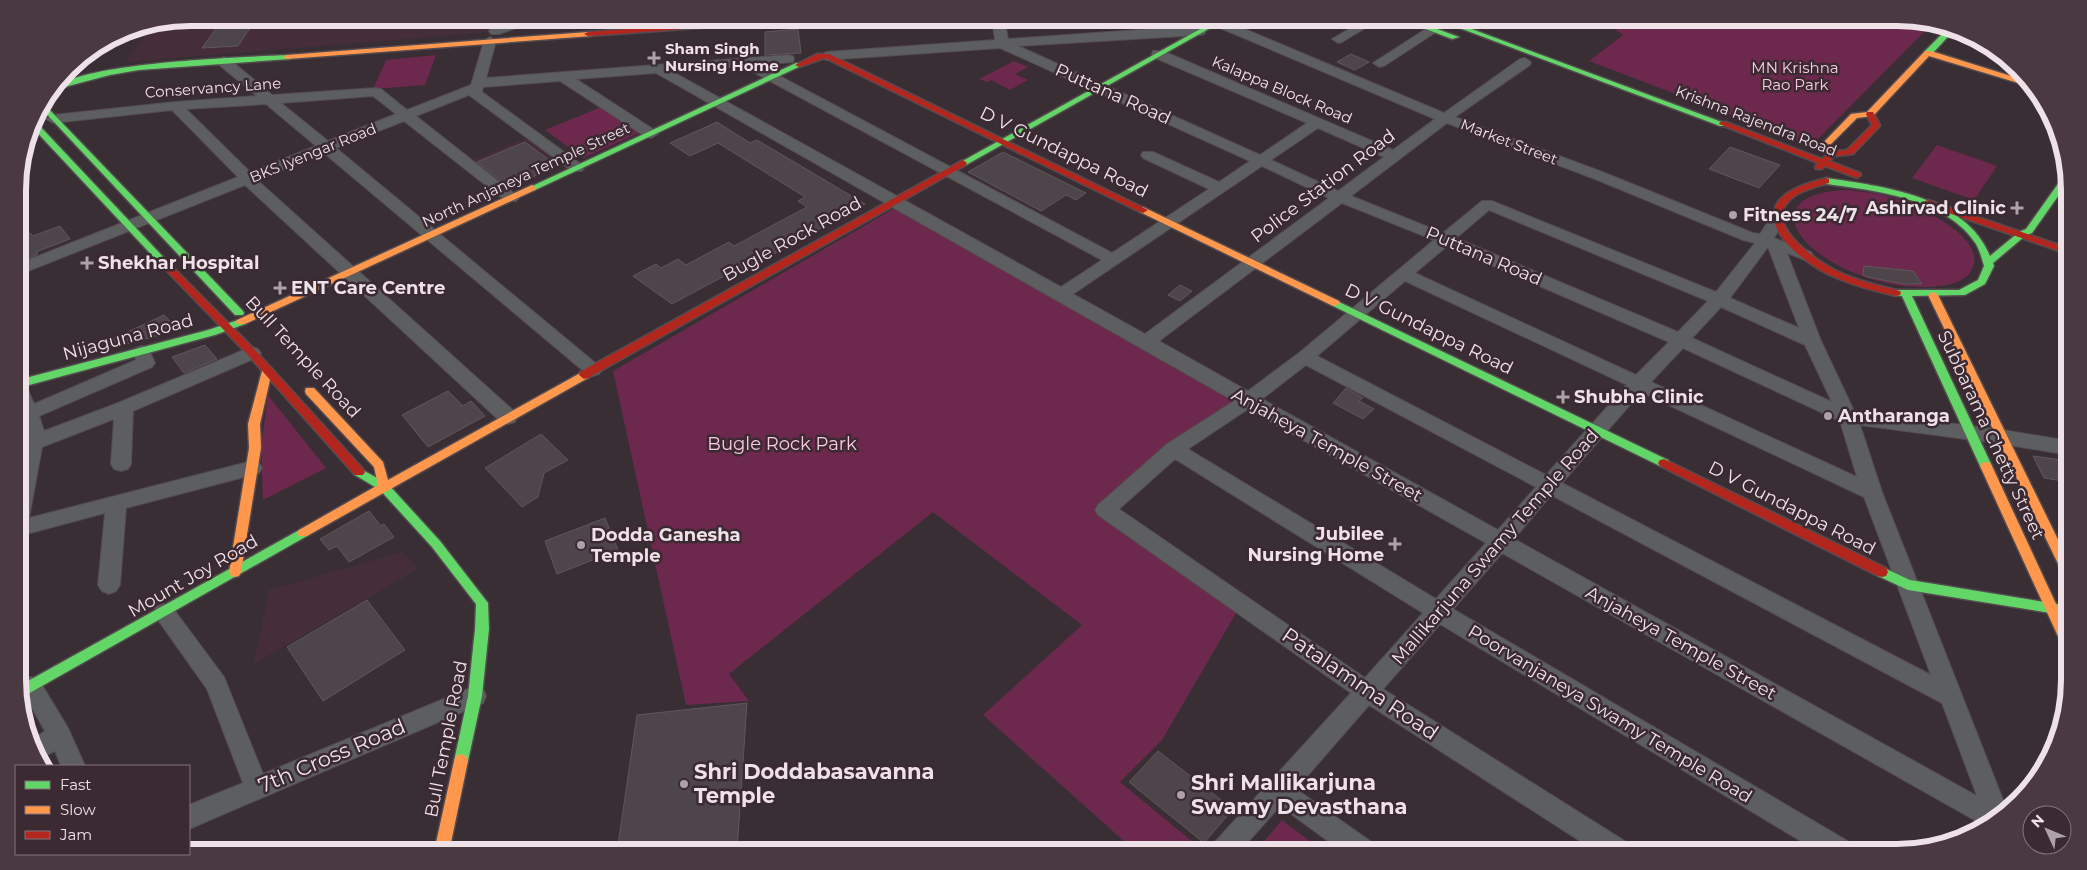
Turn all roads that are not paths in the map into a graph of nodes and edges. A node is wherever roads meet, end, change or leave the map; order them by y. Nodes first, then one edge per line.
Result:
1 (1206, 26) edge
2 (1233, 26) edge
3 (1361, 26) edge
4 (1431, 26) edge
5 (1441, 26) edge
6 (1443, 26) edge
7 (1444, 26) edge
8 (1481, 26) edge
9 (497, 27) edge
10 (513, 27) edge
11 (679, 27) edge
12 (999, 27) edge
13 (1200, 31) junction
14 (1946, 34) edge
15 (493, 36) junction
16 (1338, 39) dead end
17 (1002, 44) junction
18 (822, 54) junction
19 (1158, 54) junction
20 (1926, 56) junction
21 (788, 59) dead end
22 (223, 61) junction
23 (743, 62) junction
24 (1525, 62) junction
25 (99, 63) dead end
26 (1380, 63) dead end
27 (85, 67) dead end
28 (132, 68) junction
29 (658, 69) junction
30 (563, 77) junction
31 (772, 79) junction
32 (74, 80) junction
33 (1605, 82) junction
34 (2020, 82) edge
35 (66, 84) edge
36 (478, 85) junction
37 (1098, 87) junction
38 (2027, 90) edge
39 (376, 92) joint
40 (268, 101) junction
41 (718, 104) junction
42 (175, 106) junction
43 (47, 111) edge
44 (1870, 114) junction
45 (405, 116) junction
46 (1445, 118) junction
47 (55, 121) junction
48 (1317, 123) junction
49 (39, 126) edge
50 (37, 132) edge
51 (651, 134) junction
52 (1002, 141) junction
53 (328, 147) junction
54 (1148, 155) dead end
55 (1394, 156) junction
56 (1828, 159) junction
57 (1260, 160) junction
58 (577, 168) junction
59 (949, 170) junction
60 (1814, 171) junction
61 (248, 179) junction
62 (2061, 186) edge
63 (1220, 188) junction
64 (1799, 191) junction
65 (1892, 192) junction
66 (1340, 197) junction
67 (511, 198) junction
68 (1922, 200) junction
69 (893, 202) junction
70 (1778, 217) junction
71 (150, 218) junction
72 (1168, 222) junction
73 (129, 227) junction
74 (2022, 234) junction
75 (430, 235) junction
76 (1446, 239) junction
77 (1770, 242) junction
78 (2061, 248) edge
79 (1805, 255) junction
80 (1114, 260) junction
81 (1988, 262) junction
82 (1253, 263) junction
83 (27, 267) edge
84 (349, 272) junction
85 (1403, 274) junction
86 (1906, 294) junction
87 (1060, 295) junction
88 (1934, 295) junction
89 (1720, 300) junction
90 (1357, 313) junction
91 (248, 323) junction
92 (226, 327) junction
93 (1681, 340) junction
94 (1812, 341) junction
95 (1145, 343) junction
96 (142, 352) junction
97 (252, 353) junction
98 (1305, 357) junction
99 (593, 370) junction
100 (268, 371) junction
101 (27, 382) edge
102 (1639, 383) junction
103 (306, 385) dead end
104 (1248, 400) junction
105 (27, 407) edge
106 (124, 408) junction
107 (29, 413) junction
108 (508, 417) junction
109 (1848, 417) junction
110 (1598, 430) junction
111 (1971, 433) junction
112 (2002, 437) junction
113 (33, 443) junction
114 (2061, 447) edge
115 (1174, 448) junction
116 (26, 459) edge
117 (121, 464) dead end
118 (252, 468) junction
119 (1549, 485) junction
120 (384, 487) junction
121 (1872, 492) junction
122 (116, 503) junction
123 (26, 526) edge
124 (1499, 541) junction
125 (2061, 558) edge
126 (235, 572) junction
127 (109, 585) dead end
128 (1908, 585) junction
129 (2052, 608) junction
130 (2061, 610) edge
131 (1437, 611) junction
132 (164, 613) junction
133 (2061, 628) edge
134 (27, 689) edge
135 (1368, 692) junction
136 (27, 693) edge
137 (475, 696) junction
138 (1950, 696) junction
139 (60, 735) junction
140 (41, 746) edge
141 (73, 765) edge
142 (257, 788) junction
143 (1279, 791) junction
144 (1995, 811) edge
145 (1990, 815) edge
146 (190, 817) edge
147 (1232, 843) edge
148 (1352, 843) edge
149 (1605, 843) edge
150 (1827, 843) edge
151 (443, 844) edge

1 - 13 main road, Bugle Rock Road
2 - 46 street, Market Street
3 - 16 street
4 - 26 street
5 - 33 main road
6 - 24 main road
7 - 33 main road
8 - 33 main road
9 - 15 main road
10 - 15 street
11 - 15 main road
12 - 17 street
13 - 17 street
13 - 19 main road, Bugle Rock Road
14 - 20 main road
15 - 22 main road
15 - 36 street
17 - 18 street
17 - 37 street, Puttana Road
18 - 31 main road, North Anjaneya Temple Street
18 - 52 main road, D V Gundappa Road
19 - 37 main road, Bugle Rock Road
19 - 48 street, Kalappa Block Road
20 - 34 main road
20 - 38 main road
20 - 44 main road
21 - 23 street
22 - 28 main road
22 - 40 street
23 - 29 street
23 - 31 street
24 - 33 main road
24 - 46 street, Police Station Road
25 - 28 main road
27 - 32 main road
28 - 32 main road
29 - 30 street
29 - 41 street, Anjaheya Temple Street
30 - 36 street
30 - 51 street
31 - 41 main road, North Anjaneya Temple Street
31 - 59 street
32 - 35 main road
33 - 56 main road, Krishna Rajendra Road
33 - 60 main road, Krishna Rajendra Road
36 - 45 street, BKS Iyengar Road
36 - 58 street
37 - 52 main road, Bugle Rock Road
37 - 57 street, Puttana Road
39 - 40 street, Conservancy Lane
39 - 45 street
40 - 42 street, Conservancy Lane
40 - 53 street
41 - 51 main road, North Anjaneya Temple Street
41 - 69 street, Anjaheya Temple Street
42 - 47 street, Conservancy Lane
42 - 61 street
43 - 47 main road, Bull Temple Road
44 - 56 main road
44 - 56 main road
45 - 53 street, BKS Iyengar Road
45 - 67 street
46 - 55 street, Police Station Road
46 - 77 street, Market Street
47 - 49 main road
47 - 71 main road, Bull Temple Road
48 - 55 street, Kalappa Block Road
48 - 57 street
50 - 73 main road, Bull Temple Road
51 - 58 main road, North Anjaneya Temple Street
52 - 59 main road, Bugle Rock Road
52 - 72 main road, D V Gundappa Road
53 - 61 street, BKS Iyengar Road
53 - 75 street
54 - 63 street
55 - 66 street, Police Station Road
56 - 60 main road
56 - 65 main road, Krishna Rajendra Road
57 - 63 street
57 - 66 street, Puttana Road
58 - 67 main road, North Anjaneya Temple Street
59 - 69 main road, Bugle Rock Road
59 - 80 street
60 - 64 main road, Krishna Rajendra Road
61 - 71 street, BKS Iyengar Road
61 - 84 street
62 - 74 main road
63 - 72 street
64 - 65 main road
64 - 70 main road
65 - 68 main road
66 - 76 street, Puttana Road
66 - 82 street, Police Station Road
67 - 75 main road, North Anjaneya Temple Street
68 - 74 main road
68 - 81 main road
69 - 87 street, Anjaheya Temple Street
69 - 99 main road, Bugle Rock Road
70 - 77 street, Mallikarjuna Swamy Temple Road
70 - 79 main road
71 - 73 street, BKS Iyengar Road
71 - 91 main road, Bull Temple Road
72 - 80 street
72 - 82 main road, D V Gundappa Road
73 - 83 street, BKS Iyengar Road
73 - 92 main road, Bull Temple Road
74 - 78 main road
74 - 81 main road
75 - 84 main road, North Anjaneya Temple Street
75 - 99 street
76 - 85 street
76 - 89 street
76 - 93 street, Puttana Road
77 - 79 street, Market Street
77 - 89 street, Mallikarjuna Swamy Temple Road
77 - 94 street
79 - 86 main road
80 - 87 street
81 - 88 main road
82 - 90 main road, D V Gundappa Road
82 - 95 street, Police Station Road
84 - 91 main road, North Anjaneya Temple Street
84 - 108 street
85 - 90 street
85 - 102 street
86 - 88 main road
86 - 111 main road, Subbarama Chetty Street
87 - 95 street, Anjaheya Temple Street
88 - 112 main road, Subbarama Chetty Street
89 - 93 street, Mallikarjuna Swamy Temple Road
89 - 94 street
90 - 98 street
90 - 110 main road, D V Gundappa Road
91 - 92 main road, Nijaguna Road
92 - 96 main road, Nijaguna Road
92 - 97 main road, Bull Temple Road
93 - 102 street, Mallikarjuna Swamy Temple Road
93 - 109 street, Puttana Road
94 - 109 street
95 - 104 street, Anjaheya Temple Street
96 - 101 main road, Nijaguna Road
96 - 107 street
97 - 100 main road, Bull Temple Road
97 - 106 street
98 - 104 street
98 - 119 street
99 - 108 main road, Bugle Rock Road
100 - 118 main road
100 - 120 main road, Bull Temple Road
102 - 110 street, Mallikarjuna Swamy Temple Road
102 - 121 street
103 - 120 main road, Bull Temple Road
104 - 115 street
104 - 124 street, Anjaheya Temple Street
105 - 107 street
106 - 113 street
106 - 117 street
107 - 113 street
108 - 120 main road, Bugle Rock Road
109 - 111 street, Puttana Road
109 - 121 street
110 - 119 street, Mallikarjuna Swamy Temple Road
110 - 128 main road, D V Gundappa Road
111 - 112 street, Puttana Road
111 - 129 main road, Subbarama Chetty Street
112 - 114 street
112 - 125 main road, Subbarama Chetty Street
113 - 116 street
115 - 131 street, Poorvanjaneya Swamy Temple Road
115 - 135 street, Patalamma Road
118 - 122 street
118 - 126 main road
119 - 124 street, Mallikarjuna Swamy Temple Road
119 - 138 street
120 - 126 main road, Mount Joy Road
120 - 137 main road, Bull Temple Road
121 - 128 street
122 - 123 street
122 - 127 street
124 - 131 street, Mallikarjuna Swamy Temple Road
124 - 145 street, Anjaheya Temple Street
126 - 132 main road, Mount Joy Road
128 - 129 main road, D V Gundappa Road
128 - 138 street
129 - 130 main road, D V Gundappa Road
129 - 133 main road, Subbarama Chetty Street
131 - 135 street, Mallikarjuna Swamy Temple Road
131 - 150 street, Poorvanjaneya Swamy Temple Road
132 - 134 main road, Mount Joy Road
132 - 142 street
135 - 143 street, Mallikarjuna Swamy Temple Road
135 - 149 street, Patalamma Road
136 - 139 street
137 - 142 street, 7th Cross Road
137 - 151 main road, Bull Temple Road
138 - 144 street
139 - 140 street
139 - 141 street
142 - 146 street, 7th Cross Road
143 - 147 street, Mallikarjuna Swamy Temple Road
143 - 148 street

